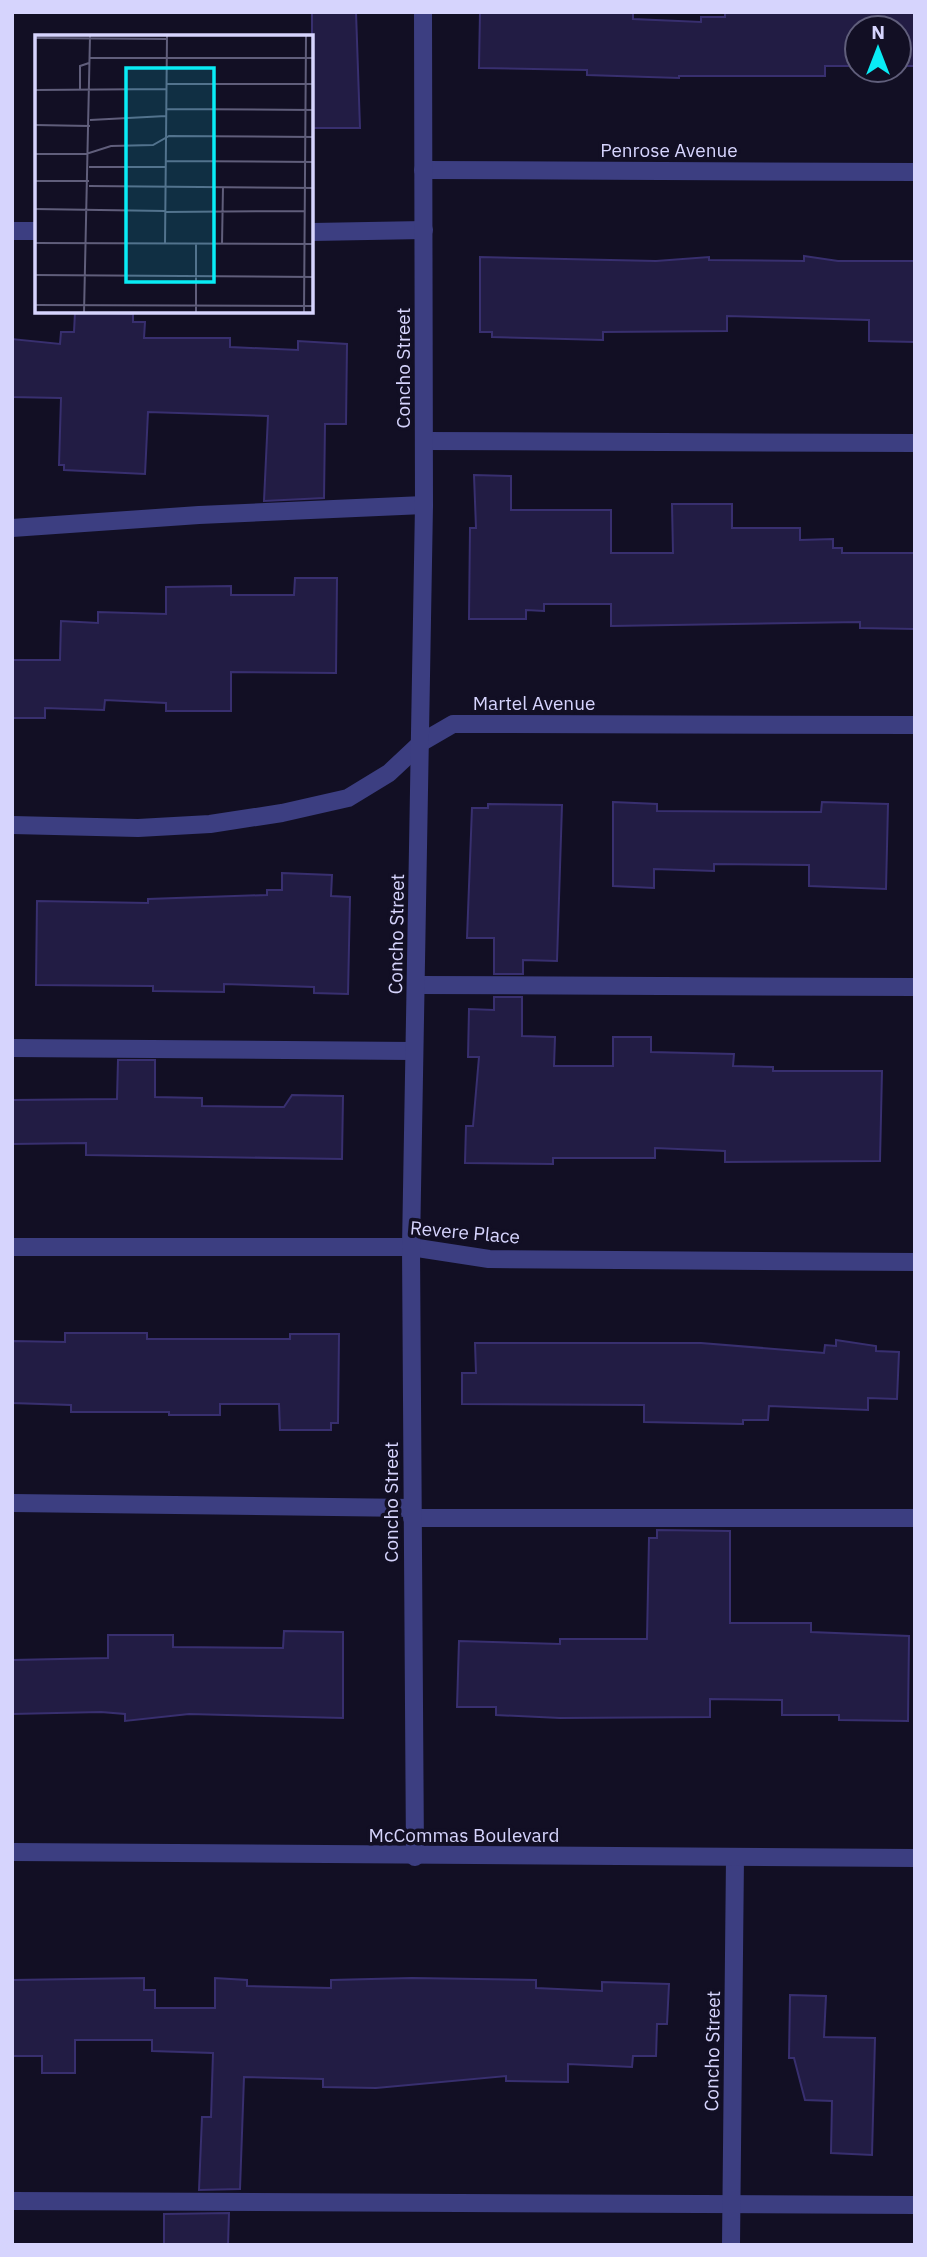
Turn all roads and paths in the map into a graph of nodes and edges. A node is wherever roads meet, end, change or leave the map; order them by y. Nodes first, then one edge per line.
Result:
1 (423, 12) edge
2 (423, 170) junction
3 (915, 172) edge
4 (424, 230) junction
5 (12, 231) edge
6 (35, 231) edge
7 (313, 232) edge
8 (424, 441) junction
9 (915, 443) edge
10 (424, 505) junction
11 (12, 528) edge
12 (915, 725) edge
13 (422, 742) junction
14 (12, 825) edge
15 (416, 985) junction
16 (915, 987) edge
17 (12, 1048) edge
18 (414, 1051) junction
19 (12, 1247) edge
20 (411, 1247) junction
21 (915, 1262) edge
22 (12, 1503) edge
23 (412, 1513) junction
24 (915, 1518) edge
25 (12, 1852) edge
26 (415, 1857) junction
27 (735, 1857) junction
28 (915, 1858) edge
29 (12, 2201) edge
30 (730, 2204) junction
31 (915, 2205) edge
32 (731, 2245) edge

1 - 2 street, Concho Street
2 - 3 street, Penrose Avenue
2 - 4 street, Concho Street
4 - 7 street
4 - 8 street, Concho Street
5 - 6 street
8 - 9 street
8 - 10 street, Concho Street
10 - 11 street
10 - 13 street, Concho Street
12 - 13 street, Martel Avenue
13 - 14 street, Martel Avenue
13 - 15 street, Concho Street
15 - 16 street
15 - 18 street, Concho Street
17 - 18 street
18 - 20 street, Concho Street
19 - 20 street, Revere Place
20 - 21 street, Revere Place
20 - 23 street, Concho Street
22 - 23 street
23 - 24 street
23 - 26 street, Concho Street
25 - 26 street, McCommas Boulevard
26 - 27 street, McCommas Boulevard
27 - 28 street, McCommas Boulevard
27 - 30 street, Concho Street
29 - 30 street
30 - 31 street
30 - 32 street, Concho Street

